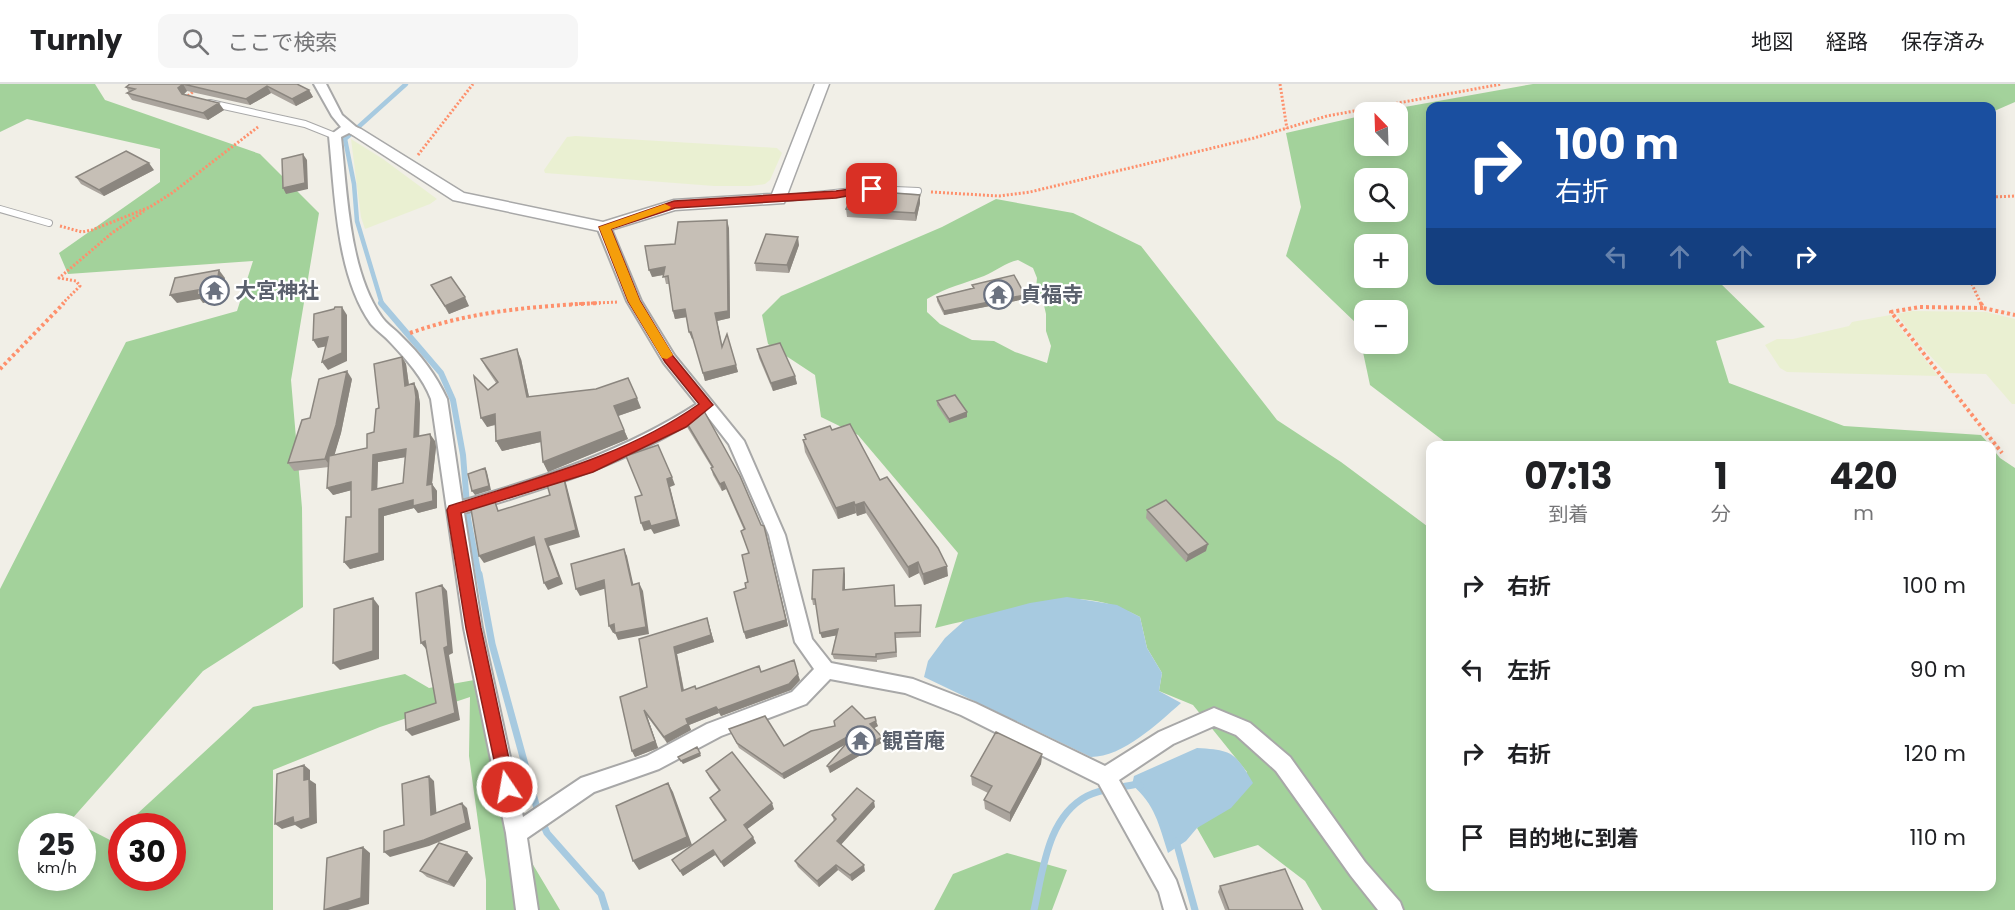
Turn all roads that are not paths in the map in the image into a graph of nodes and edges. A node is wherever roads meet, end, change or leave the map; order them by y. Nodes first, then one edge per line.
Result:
1 (320, 84) edge
2 (822, 84) edge
3 (189, 96) edge
4 (352, 130) junction
5 (335, 136) junction
6 (918, 191) road end
7 (778, 199) junction
8 (0, 208) edge
9 (49, 223) road end
10 (604, 227) junction
11 (706, 405) junction
12 (463, 507) junction
13 (826, 670) junction
14 (1106, 777) junction
15 (524, 827) junction
16 (526, 910) edge
17 (1175, 910) edge
18 (1392, 910) edge

1 - 4 street
2 - 7 street
3 - 5 lane
4 - 5 street
4 - 10 street
5 - 12 street
6 - 7 lane
7 - 10 street
8 - 9 lane
10 - 11 street
11 - 12 street
11 - 13 street
12 - 15 street
13 - 14 street
13 - 15 street
14 - 17 street
14 - 18 street
15 - 16 street

